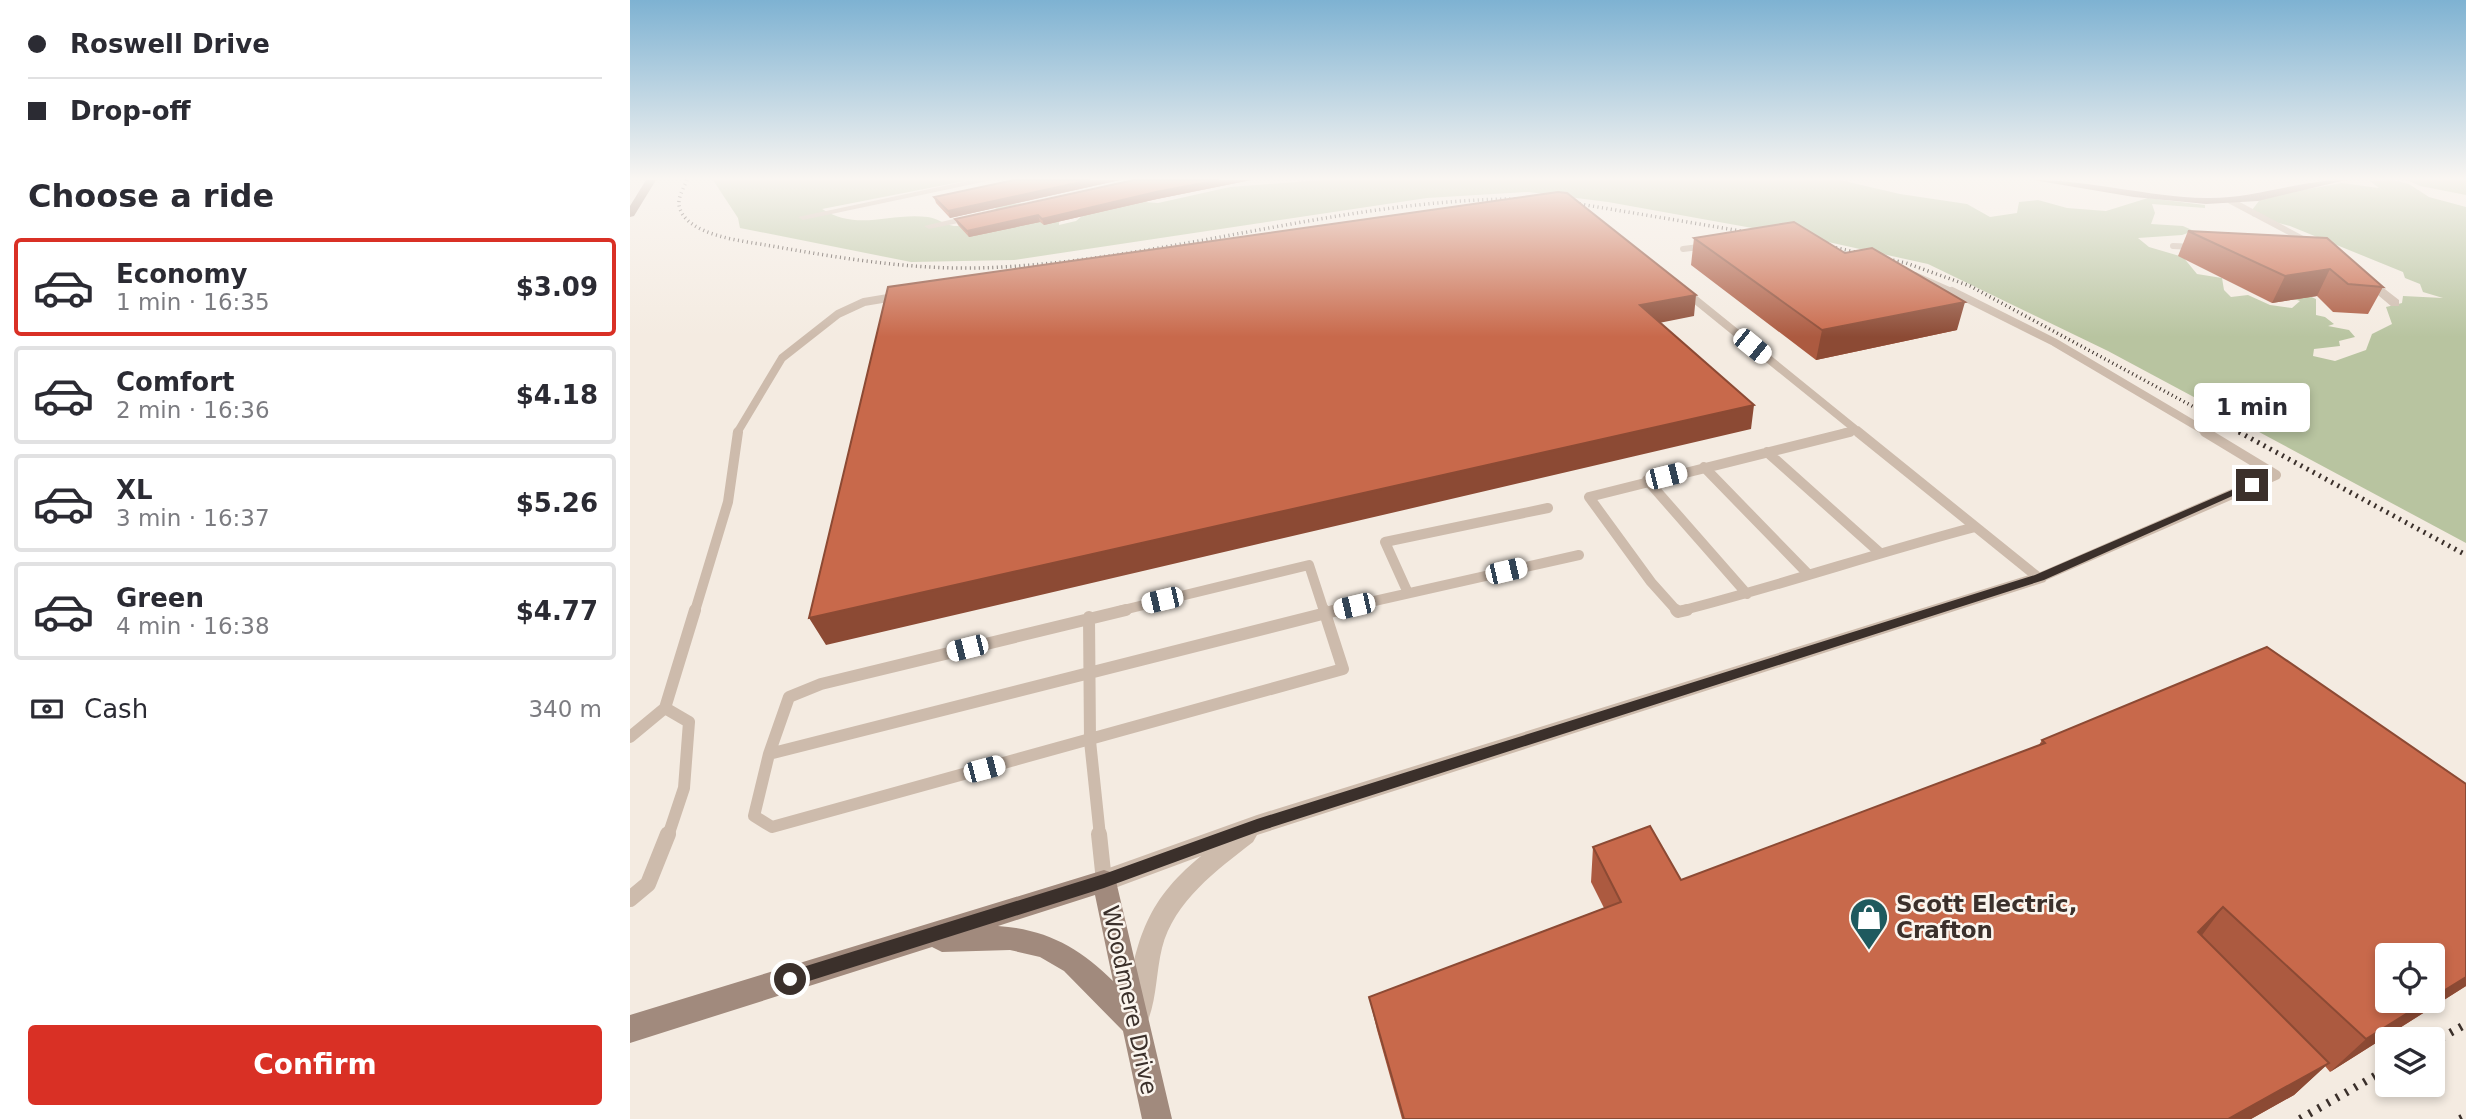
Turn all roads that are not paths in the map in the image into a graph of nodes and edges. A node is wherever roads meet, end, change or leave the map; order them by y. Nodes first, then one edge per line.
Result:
1 (2291, 232) edge
2 (1721, 245) edge
3 (2173, 246) dead end
4 (2199, 247) edge
5 (1683, 249) dead end
6 (2305, 252) edge
7 (2331, 253) joint
8 (2352, 270) edge
9 (1904, 271) edge
10 (1678, 285) edge
11 (908, 295) edge
12 (2395, 303) dead end
13 (1857, 430) junction
14 (1767, 452) junction
15 (1704, 467) junction
16 (1647, 480) junction
17 (1548, 508) dead end
18 (1975, 527) junction
19 (1879, 552) junction
20 (1579, 555) dead end
21 (1808, 574) junction
22 (2039, 578) junction
23 (1408, 593) junction
24 (1747, 594) junction
25 (1326, 612) junction
26 (1089, 617) junction
27 (1090, 673) junction
28 (665, 708) junction
29 (630, 737) edge
30 (1090, 741) junction
31 (769, 754) junction
32 (1257, 825) junction
33 (1104, 881) junction
34 (630, 899) edge
35 (896, 946) junction
36 (1135, 1023) junction
37 (630, 1029) edge
38 (1157, 1119) edge

1 - 7 street
2 - 5 lane
3 - 4 lane
6 - 7 lane
8 - 12 street
9 - 22 lane
10 - 13 lane
11 - 28 lane
13 - 14 lane
13 - 18 lane
14 - 15 lane
14 - 19 lane
15 - 16 lane
15 - 21 lane
16 - 24 lane
16 - 24 lane
17 - 23 lane
18 - 19 lane
18 - 22 lane
19 - 21 lane
20 - 23 lane
21 - 24 lane
22 - 32 street
23 - 25 lane
25 - 26 lane
25 - 27 lane
25 - 30 lane
26 - 27 lane
26 - 31 lane
27 - 30 lane
27 - 31 lane
28 - 29 lane
28 - 34 lane
30 - 31 lane
30 - 33 lane
32 - 33 street
32 - 36 street
33 - 35 street
33 - 36 street, Woodmere Drive
35 - 36 street
35 - 37 street
36 - 38 street, Woodmere Drive

